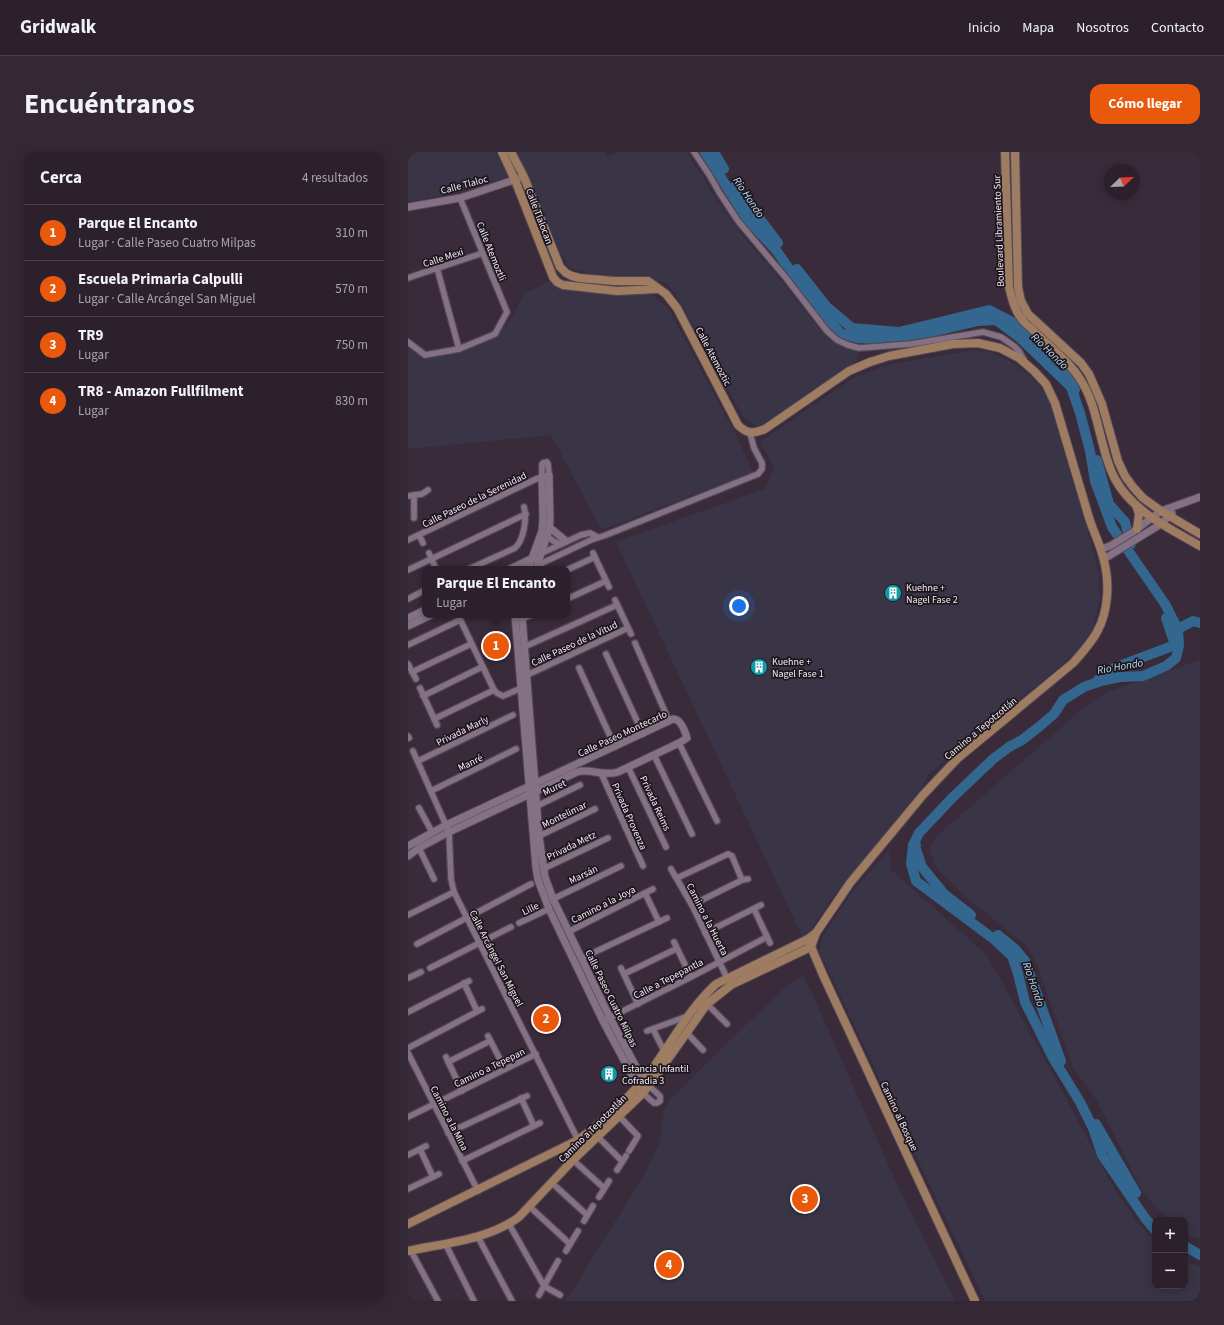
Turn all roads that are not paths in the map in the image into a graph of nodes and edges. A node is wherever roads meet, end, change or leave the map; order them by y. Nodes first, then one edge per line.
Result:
1 (502, 152) edge
2 (511, 152) edge
3 (694, 152) edge
4 (1005, 152) edge
5 (1015, 152) edge
6 (524, 177) junction
7 (515, 180) junction
8 (460, 198) junction
9 (408, 207) edge
10 (483, 253) junction
11 (560, 267) joint
12 (437, 268) junction
13 (408, 278) edge
14 (658, 289) junction
15 (408, 342) edge
16 (459, 349) junction
17 (1024, 362) junction
18 (750, 433) junction
19 (546, 476) junction
20 (428, 490) dead end
21 (411, 495) edge
22 (1200, 497) edge
23 (1136, 505) junction
24 (1181, 505) junction
25 (524, 506) dead end
26 (1161, 511) junction
27 (526, 514) junction
28 (1169, 516) junction
29 (414, 518) dead end
30 (1153, 518) junction
31 (1161, 524) junction
32 (549, 527) junction
33 (1136, 533) junction
34 (1200, 534) edge
35 (419, 535) junction
36 (547, 536) junction
37 (597, 537) junction
38 (408, 540) edge
39 (423, 542) dead end
40 (564, 543) junction
41 (1200, 546) edge
42 (1101, 549) junction
43 (1111, 549) junction
44 (542, 553) junction
45 (430, 556) junction
46 (532, 559) junction
47 (1104, 559) junction
48 (435, 566) edge
49 (476, 566) edge
50 (517, 566) edge
51 (530, 566) edge
52 (537, 566) edge
53 (539, 566) edge
54 (570, 568) edge
55 (408, 570) edge
56 (606, 581) junction
57 (609, 587) dead end
58 (422, 591) edge
59 (408, 598) edge
60 (570, 598) edge
61 (422, 611) edge
62 (408, 618) edge
63 (425, 618) edge
64 (459, 618) edge
65 (515, 618) edge
66 (522, 618) edge
67 (408, 626) edge
68 (635, 643) dead end
69 (471, 644) junction
70 (408, 645) edge
71 (524, 647) junction
72 (606, 654) dead end
73 (408, 664) edge
74 (482, 668) junction
75 (579, 668) dead end
76 (412, 672) junction
77 (527, 675) junction
78 (416, 679) dead end
79 (524, 687) junction
80 (420, 688) dead end
81 (494, 690) junction
82 (423, 696) junction
83 (513, 715) dead end
84 (434, 719) junction
85 (669, 721) junction
86 (437, 725) dead end
87 (643, 734) junction
88 (679, 743) junction
89 (615, 747) junction
90 (516, 749) dead end
91 (413, 750) dead end
92 (654, 755) junction
93 (418, 762) junction
94 (628, 767) junction
95 (601, 773) junction
96 (580, 785) dead end
97 (532, 789) junction
98 (431, 791) junction
99 (537, 806) junction
100 (419, 808) dead end
101 (595, 809) dead end
102 (717, 821) dead end
103 (447, 829) junction
104 (432, 832) junction
105 (692, 834) dead end
106 (540, 836) junction
107 (608, 838) dead end
108 (408, 846) edge
109 (666, 847) dead end
110 (419, 848) junction
111 (408, 856) edge
112 (621, 866) dead end
113 (643, 866) dead end
114 (543, 869) junction
115 (672, 869) dead end
116 (541, 878) junction
117 (677, 878) junction
118 (434, 879) dead end
119 (530, 884) dead end
120 (653, 889) dead end
121 (454, 892) junction
122 (645, 893) junction
123 (552, 899) junction
124 (692, 905) junction
125 (761, 905) dead end
126 (549, 908) junction
127 (754, 909) junction
128 (408, 915) edge
129 (466, 918) junction
130 (667, 918) dead end
131 (560, 922) junction
132 (659, 922) junction
133 (519, 923) dead end
134 (511, 927) dead end
135 (568, 932) junction
136 (705, 933) junction
137 (767, 937) junction
138 (674, 942) dead end
139 (479, 943) junction
140 (770, 943) dead end
141 (809, 943) junction
142 (417, 944) dead end
143 (676, 949) junction
144 (582, 958) junction
145 (720, 962) junction
146 (430, 968) dead end
147 (621, 968) dead end
148 (421, 972) dead end
149 (624, 974) junction
150 (691, 977) junction
151 (408, 978) edge
152 (729, 981) junction
153 (638, 1004) junction
154 (708, 1004) junction
155 (408, 1012) edge
156 (689, 1016) junction
157 (607, 1019) junction
158 (727, 1024) dead end
159 (653, 1029) junction
160 (647, 1031) dead end
161 (687, 1033) junction
162 (408, 1048) edge
163 (704, 1050) dead end
164 (664, 1051) junction
165 (408, 1053) edge
166 (536, 1054) junction
167 (505, 1069) junction
168 (643, 1086) junction
169 (462, 1090) junction
170 (527, 1096) dead end
171 (521, 1098) junction
172 (434, 1105) junction
173 (619, 1116) junction
174 (408, 1117) edge
175 (540, 1123) dead end
176 (534, 1126) junction
177 (448, 1133) junction
178 (598, 1137) junction
179 (578, 1140) junction
180 (426, 1146) dead end
181 (420, 1149) junction
182 (584, 1150) junction
183 (629, 1150) dead end
184 (408, 1155) edge
185 (573, 1160) junction
186 (462, 1161) junction
187 (617, 1170) dead end
188 (439, 1174) dead end
189 (433, 1177) junction
190 (609, 1181) dead end
191 (552, 1183) junction
192 (604, 1188) junction
193 (408, 1189) edge
194 (478, 1191) junction
195 (600, 1197) dead end
196 (529, 1206) junction
197 (593, 1206) dead end
198 (408, 1224) edge
199 (509, 1224) junction
200 (578, 1230) dead end
201 (478, 1237) junction
202 (445, 1244) junction
203 (570, 1244) junction
204 (409, 1251) edge
205 (566, 1251) dead end
206 (558, 1261) dead end
207 (544, 1286) junction
208 (539, 1294) dead end
209 (560, 1295) dead end
210 (438, 1301) edge
211 (474, 1301) edge
212 (512, 1301) edge
213 (975, 1301) edge

1 - 7 main road, Calle Tlalocan
2 - 6 main road, Calle Tlalocan
3 - 17 street
4 - 23 main road, Boulevard Libramiento Sur
5 - 26 main road, Boulevard Libramiento Sur
6 - 7 street, Calle Tlaloc
6 - 11 main road, Calle Tlalocan
7 - 8 street, Calle Tlaloc
7 - 14 main road, Calle Tlalocan
8 - 9 street, Calle Tlaloc
8 - 10 street, Calle Atemoztli
10 - 12 street, Calle Mexi
10 - 16 street, Calle Atemoztli
11 - 14 main road, Calle Atemoztic
12 - 13 street, Calle Mexi
12 - 16 street
14 - 18 main road, Calle Atemoztic
15 - 16 street
17 - 18 main road, Camino a Tepotzotlán
17 - 42 main road, Camino a Tepotzotlán
18 - 37 street
19 - 32 street
19 - 35 street, Calle Paseo de la Serenidad
19 - 46 street
20 - 21 street
21 - 29 street
22 - 24 street
23 - 30 main road, Boulevard Libramiento Sur
23 - 33 main road
24 - 26 street
24 - 28 street
25 - 27 street
26 - 28 main road, Boulevard Libramiento Sur
26 - 30 street
27 - 45 street
27 - 49 street
28 - 31 street
28 - 34 main road, Boulevard Libramiento Sur
30 - 31 main road, Boulevard Libramiento Sur
30 - 33 street
31 - 33 street
31 - 41 main road, Boulevard Libramiento Sur
32 - 36 street
32 - 40 street
33 - 43 street
35 - 38 street, Calle Paseo de la Serenidad
35 - 39 street
36 - 40 street
36 - 44 street
37 - 40 street
37 - 53 street
40 - 44 street
42 - 43 street
42 - 47 main road, Camino a Tepotzotlán
43 - 47 street
44 - 46 street
44 - 52 street
45 - 48 street
45 - 55 street
46 - 50 street
46 - 51 street
47 - 141 main road, Camino a Tepotzotlán
54 - 56 street
56 - 57 street
56 - 60 street
58 - 59 street
61 - 62 street
63 - 67 street
64 - 69 street
64 - 70 street
65 - 79 street, Calle Paseo Cuatro Milpas
66 - 71 street, Calle Paseo Cuatro Milpas
68 - 85 street
69 - 74 street
69 - 76 street
71 - 77 street, Calle Paseo Cuatro Milpas
71 - 77 street, Calle Paseo de la Vitud
72 - 87 street
73 - 76 street
74 - 81 street
74 - 82 street
75 - 89 street
76 - 78 street
77 - 79 street, Calle Paseo Cuatro Milpas
79 - 81 street
79 - 97 street, Calle Paseo Cuatro Milpas
80 - 82 street
81 - 84 street
82 - 84 street
83 - 93 street, Privada Marly
84 - 86 street
85 - 87 street, Calle Paseo Montecarlo
85 - 88 street, Calle Paseo Montecarlo
87 - 89 street, Calle Paseo Montecarlo
88 - 92 street, Calle Paseo Montecarlo
88 - 102 street
89 - 97 street, Calle Paseo Montecarlo
90 - 98 street, Manré
91 - 93 street
92 - 94 street, Calle Paseo Montecarlo
92 - 105 street
93 - 98 street
94 - 95 street, Calle Paseo Montecarlo
94 - 109 street, Privada Reims
95 - 97 street, Calle Paseo Montecarlo
95 - 113 street, Privada Provenza
96 - 99 street, Muret
97 - 99 street, Calle Paseo Cuatro Milpas
97 - 103 street, Calle Paseo Montecarlo
97 - 116 street, Calle Paseo Cuatro Milpas
98 - 103 street
99 - 106 street, Calle Paseo Cuatro Milpas
100 - 104 street
101 - 106 street, Montelimar
103 - 104 street, Calle Paseo Montecarlo
103 - 110 street, Calle Paseo Montecarlo
103 - 121 street, Calle Arcángel San Miguel
104 - 108 street, Calle Paseo Montecarlo
106 - 114 street, Calle Paseo Cuatro Milpas
107 - 114 street, Privada Metz
110 - 111 street, Calle Paseo Montecarlo
110 - 118 street
112 - 123 street, Marsán
114 - 116 street, Calle Paseo Cuatro Milpas
115 - 117 street, Camino a la Huerta
116 - 123 street, Calle Paseo Cuatro Milpas
116 - 126 street, Calle Paseo Cuatro Milpas
117 - 124 street, Camino a la Huerta
117 - 124 street
119 - 129 street
120 - 122 street, Camino a la Joya
121 - 128 street
121 - 129 street, Calle Arcángel San Miguel
122 - 132 street, Camino a la Joya
122 - 135 street, Camino a la Joya
123 - 131 street, Calle Paseo Cuatro Milpas
124 - 136 street, Camino a la Huerta
125 - 127 street
126 - 131 street, Calle Paseo Cuatro Milpas
126 - 133 street, Lille
127 - 136 street
127 - 137 street
129 - 139 street, Calle Arcángel San Miguel
129 - 142 street
130 - 132 street
131 - 135 street, Calle Paseo Cuatro Milpas
131 - 157 street, Calle Paseo Cuatro Milpas
132 - 144 street
134 - 139 street
135 - 144 street, Calle Paseo Cuatro Milpas
136 - 145 street, Camino a la Huerta
137 - 140 street
137 - 145 street, Calle a Tepepantla
138 - 143 street
139 - 146 street
139 - 166 street, Calle Arcángel San Miguel
141 - 152 main road, Camino a Tepotzotlán
141 - 213 main road, Camino al Bosque
143 - 149 street
143 - 150 street
144 - 157 street, Calle Paseo Cuatro Milpas
145 - 150 street, Calle a Tepepantla
145 - 152 street, Camino a la Huerta
147 - 149 street
148 - 151 street
149 - 153 street
150 - 153 street, Calle a Tepepantla
152 - 154 main road, Camino a Tepotzotlán
152 - 156 main road, Camino a Tepotzotlán
153 - 157 street, Calle a Tepepantla
154 - 158 street
154 - 161 main road, Camino a Tepotzotlán
155 - 162 street
156 - 159 street
156 - 164 main road, Camino a Tepotzotlán
157 - 168 street, Calle Paseo Cuatro Milpas
159 - 160 street
159 - 164 street
161 - 163 street
161 - 168 main road, Camino a Tepotzotlán
164 - 168 main road, Camino a Tepotzotlán
165 - 172 street, Camino a la Mina
166 - 167 street, Camino a Tepepan
166 - 179 street, Calle Arcángel San Miguel
167 - 169 street, Camino a Tepepan
167 - 169 street
168 - 173 main road, Camino a Tepotzotlán
168 - 179 main road, Camino a Tepotzotlán
169 - 172 street, Camino a Tepepan
170 - 171 street
171 - 176 street
171 - 177 street
172 - 174 street, Camino a Tepepan
172 - 177 street, Camino a la Mina
173 - 178 main road, Camino a Tepotzotlán
173 - 183 street
175 - 176 street
176 - 186 street
177 - 186 street, Camino a la Mina
178 - 182 main road, Camino a Tepotzotlán
178 - 187 street
179 - 182 street, Calle Arcángel San Miguel
179 - 194 main road, Camino a Tepotzotlán
180 - 181 street
181 - 184 street
181 - 189 street
182 - 185 main road, Camino a Tepotzotlán
185 - 191 main road, Camino a Tepotzotlán
185 - 192 street
186 - 194 street, Camino a la Mina
188 - 189 street
189 - 193 street
190 - 192 street
191 - 196 main road, Camino a Tepotzotlán
191 - 197 street
192 - 195 street
194 - 198 main road, Camino a Tepotzotlán
196 - 199 main road, Camino a Tepotzotlán
196 - 203 street
199 - 201 main road, Camino a Tepotzotlán
199 - 207 street
200 - 203 street
201 - 202 main road, Camino a Tepotzotlán
201 - 212 street
202 - 204 main road, Camino a Tepotzotlán
202 - 211 street
203 - 205 street
204 - 210 street
206 - 207 street
207 - 208 street
207 - 209 street

